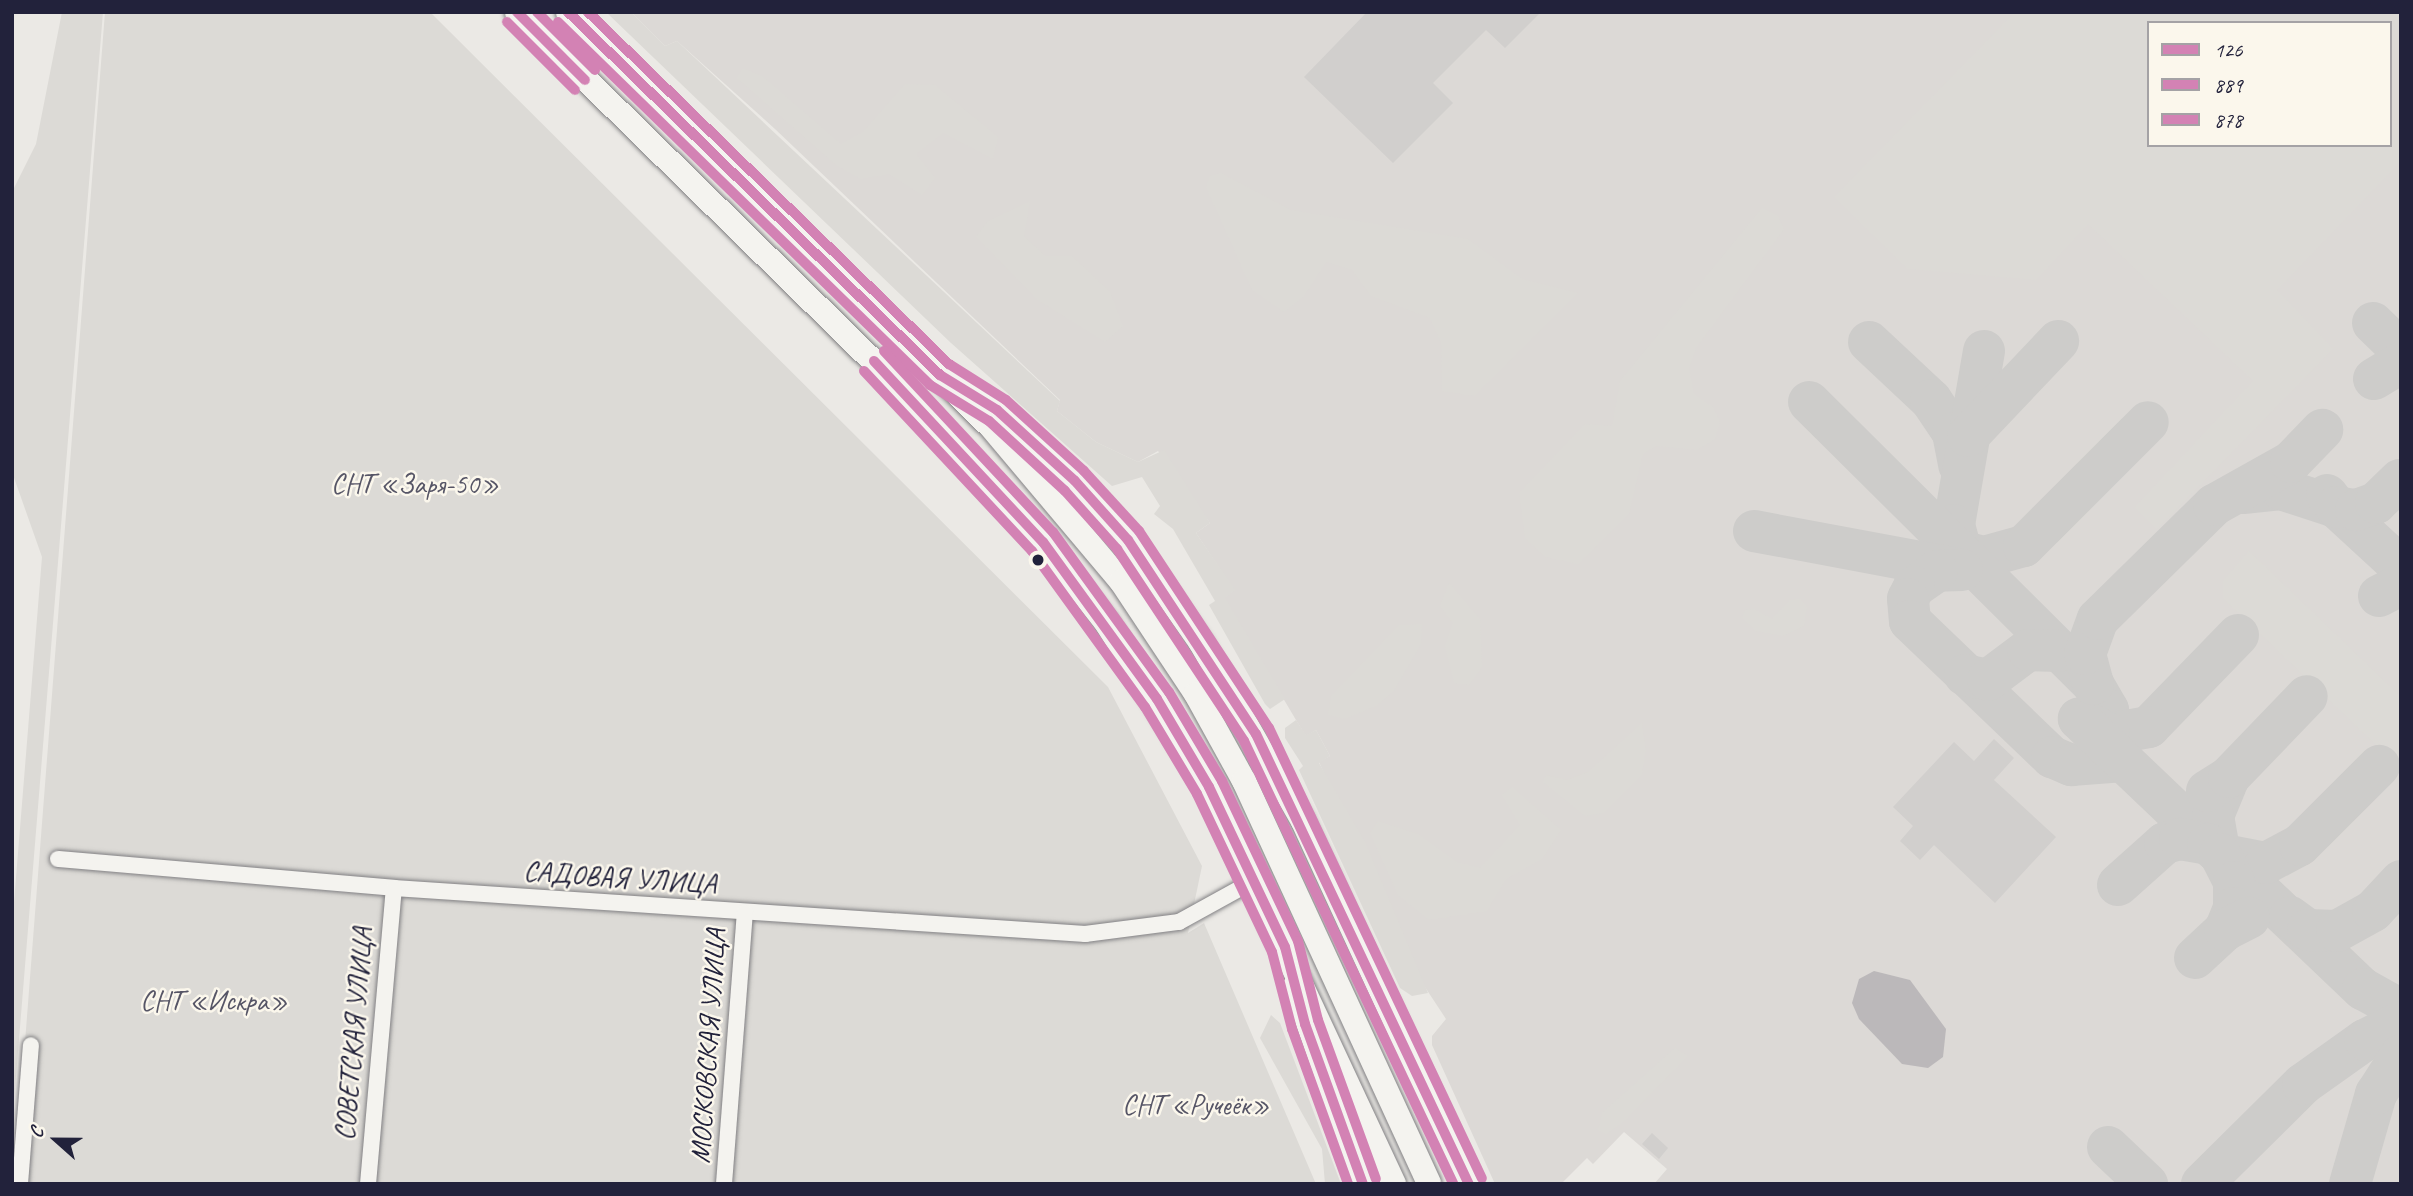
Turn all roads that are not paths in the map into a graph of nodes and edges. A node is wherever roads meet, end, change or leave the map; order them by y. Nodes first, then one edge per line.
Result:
1 (517, 12) edge
2 (568, 12) edge
3 (940, 375) junction
4 (58, 859) dead end
5 (1255, 880) junction
6 (394, 888) junction
7 (745, 912) junction
8 (1285, 947) junction
9 (31, 1045) dead end
10 (20, 1184) edge
11 (368, 1184) edge
12 (724, 1184) edge
13 (1363, 1184) edge
14 (1394, 1184) edge
15 (1429, 1184) edge
16 (1469, 1184) edge

1 - 5 main road
2 - 3 main road
3 - 15 main road
3 - 16 main road
4 - 6 street, САДОВАЯ УЛИЦА
5 - 7 street, САДОВАЯ УЛИЦА
5 - 8 main road
6 - 7 street, САДОВАЯ УЛИЦА
6 - 11 street, СОВЕТСКАЯ УЛИЦА
7 - 12 street, МОСКОВСКАЯ УЛИЦА
8 - 13 main road
8 - 14 main road
9 - 10 street

